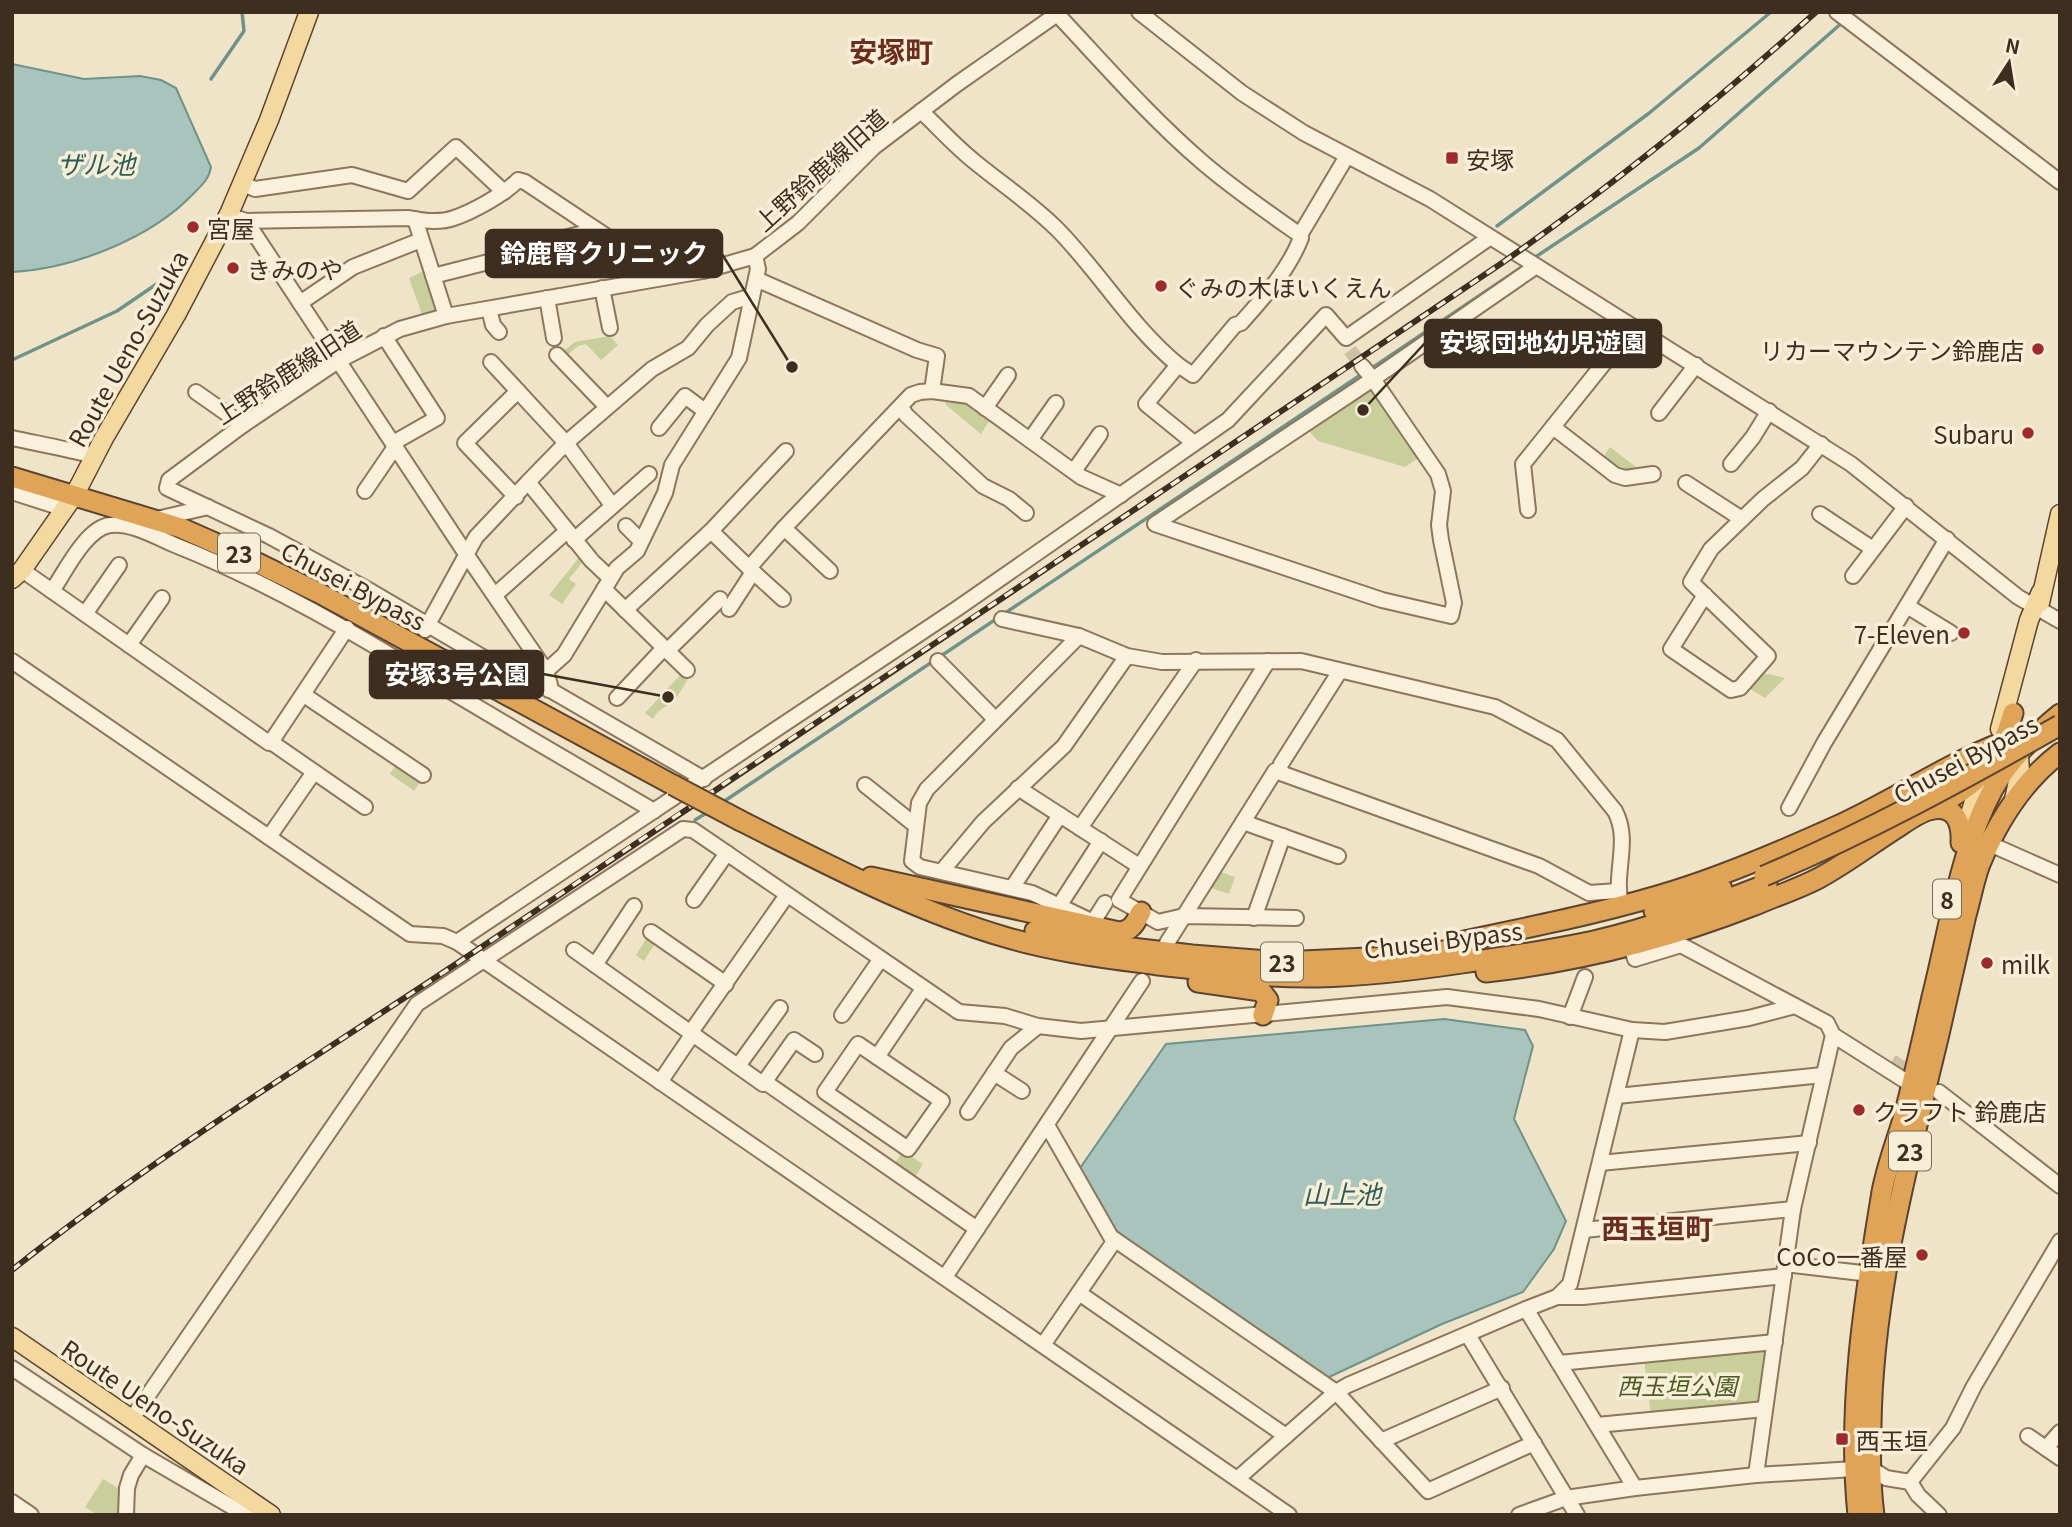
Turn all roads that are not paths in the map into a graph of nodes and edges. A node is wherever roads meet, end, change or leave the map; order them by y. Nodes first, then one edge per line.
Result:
1 (309, 12) edge
2 (1139, 12) edge
3 (1059, 13) edge
4 (1842, 17) edge
5 (921, 111) junction
6 (1347, 156) junction
7 (2060, 182) edge
8 (243, 184) junction
9 (504, 192) junction
10 (238, 218) junction
11 (415, 219) junction
12 (595, 230) junction
13 (1300, 235) junction
14 (1489, 238) junction
15 (421, 240) junction
16 (755, 256) junction
17 (1530, 264) junction
18 (433, 276) junction
19 (658, 278) junction
20 (755, 279) junction
21 (602, 288) junction
22 (752, 296) junction
23 (547, 298) junction
24 (300, 303) junction
25 (489, 309) junction
26 (446, 316) junction
27 (1633, 327) junction
28 (610, 328) dead end
29 (499, 332) dead end
30 (384, 335) junction
31 (554, 338) dead end
32 (557, 355) dead end
33 (338, 361) junction
34 (491, 362) dead end
35 (1178, 365) junction
36 (1696, 365) junction
37 (1367, 372) junction
38 (1008, 375) dead end
39 (517, 391) junction
40 (932, 391) junction
41 (196, 392) dead end
42 (1056, 403) dead end
43 (607, 407) junction
44 (901, 407) junction
45 (985, 408) junction
46 (705, 411) junction
47 (1769, 411) junction
48 (1659, 413) dead end
49 (243, 425) junction
50 (1553, 427) junction
51 (659, 429) dead end
52 (1100, 434) dead end
53 (12, 438) edge
54 (1030, 440) junction
55 (566, 443) junction
56 (1194, 443) junction
57 (1821, 444) junction
58 (394, 445) junction
59 (786, 451) dead end
60 (94, 457) junction
61 (1731, 464) dead end
62 (1074, 471) junction
63 (649, 474) dead end
64 (1653, 474) dead end
65 (12, 477) edge
66 (528, 482) junction
67 (1686, 483) dead end
68 (365, 491) dead end
69 (12, 492) edge
70 (1121, 495) junction
71 (516, 496) junction
72 (70, 501) junction
73 (612, 505) junction
74 (1906, 506) junction
75 (208, 507) junction
76 (1528, 510) dead end
77 (1026, 513) dead end
78 (1820, 514) dead end
79 (2060, 514) edge
80 (155, 519) junction
81 (1742, 519) junction
82 (626, 526) dead end
83 (784, 528) junction
84 (711, 531) junction
85 (570, 535) junction
86 (1947, 539) junction
87 (641, 541) junction
88 (1873, 549) junction
89 (466, 554) junction
90 (119, 565) dead end
91 (751, 570) junction
92 (830, 571) dead end
93 (16, 573) edge
94 (1853, 576) dead end
95 (607, 583) junction
96 (52, 591) junction
97 (495, 595) junction
98 (1705, 595) junction
99 (162, 598) dead end
100 (783, 599) dead end
101 (2038, 603) junction
102 (1907, 606) junction
103 (625, 610) junction
104 (85, 614) junction
105 (1002, 619) dead end
106 (2060, 621) edge
107 (347, 628) junction
108 (426, 628) junction
109 (1951, 633) dead end
110 (1079, 636) junction
111 (130, 645) junction
112 (666, 649) junction
113 (1127, 656) junction
114 (1196, 660) junction
115 (938, 661) dead end
116 (1268, 661) junction
117 (12, 662) edge
118 (687, 670) dead end
119 (546, 671) junction
120 (1340, 671) junction
121 (549, 690) junction
122 (304, 695) junction
123 (617, 698) dead end
124 (2013, 713) joint
125 (2060, 714) edge
126 (995, 719) junction
127 (2060, 725) edge
128 (2060, 734) edge
129 (271, 742) junction
130 (2008, 744) junction
131 (2060, 753) edge
132 (314, 772) junction
133 (1279, 772) junction
134 (423, 775) dead end
135 (1982, 775) junction
136 (704, 779) junction
137 (865, 785) dead end
138 (1018, 788) junction
139 (2014, 800) junction
140 (365, 807) dead end
141 (1789, 808) dead end
142 (1932, 809) junction
143 (654, 811) junction
144 (1060, 815) junction
145 (1243, 822) junction
146 (915, 825) junction
147 (1080, 828) junction
148 (1283, 836) junction
149 (269, 837) junction
150 (1101, 841) junction
151 (1961, 843) junction
152 (1990, 844) junction
153 (727, 853) junction
154 (806, 853) junction
155 (1338, 856) dead end
156 (1139, 866) junction
157 (942, 871) junction
158 (856, 873) junction
159 (2060, 875) edge
160 (1765, 880) junction
161 (1012, 888) junction
162 (787, 895) junction
163 (694, 900) dead end
164 (1105, 903) dead end
165 (634, 906) dead end
166 (1059, 906) junction
167 (1141, 912) junction
168 (1184, 916) junction
169 (1254, 918) junction
170 (1296, 918) dead end
171 (651, 932) dead end
172 (457, 942) junction
173 (1025, 942) junction
174 (1167, 943) dead end
175 (574, 950) dead end
176 (1633, 952) dead end
177 (482, 959) junction
178 (880, 960) junction
179 (1395, 964) junction
180 (595, 965) junction
181 (1585, 976) dead end
182 (1142, 981) dead end
183 (726, 984) junction
184 (923, 989) junction
185 (1795, 1006) junction
186 (780, 1008) dead end
187 (842, 1015) dead end
188 (1263, 1015) junction
189 (1570, 1017) junction
190 (1038, 1026) junction
191 (1112, 1028) junction
192 (1830, 1029) junction
193 (1632, 1030) junction
194 (691, 1033) junction
195 (815, 1054) dead end
196 (877, 1057) junction
197 (1892, 1061) tunnel mouth
198 (738, 1066) junction
199 (994, 1073) junction
200 (1824, 1075) junction
201 (1904, 1080) junction
202 (660, 1082) junction
203 (765, 1082) junction
204 (1933, 1085) junction
205 (1022, 1091) dead end
206 (1617, 1096) junction
207 (968, 1112) dead end
208 (1047, 1125) junction
209 (1809, 1143) junction
210 (1600, 1163) junction
211 (2060, 1186) edge
212 (1881, 1196) junction
213 (1793, 1209) junction
214 (977, 1229) junction
215 (1584, 1230) junction
216 (1115, 1240) junction
217 (2060, 1241) edge
218 (1785, 1270) junction
219 (1870, 1274) junction
220 (945, 1277) junction
221 (1079, 1293) junction
222 (1557, 1297) junction
223 (1526, 1309) junction
224 (1468, 1335) junction
225 (12, 1337) edge
226 (1774, 1342) junction
227 (1043, 1345) junction
228 (1559, 1363) junction
229 (13, 1369) edge
230 (1502, 1388) junction
231 (1336, 1392) junction
232 (1765, 1409) junction
233 (131, 1420) junction
234 (1597, 1425) junction
235 (2060, 1432) edge
236 (1286, 1436) junction
237 (2028, 1436) dead end
238 (1381, 1441) junction
239 (1534, 1443) junction
240 (2046, 1448) junction
241 (143, 1455) junction
242 (2060, 1458) edge
243 (1863, 1469) junction
244 (1756, 1475) junction
245 (1237, 1479) junction
246 (1910, 1482) junction
247 (1635, 1488) junction
248 (1566, 1498) junction
249 (12, 1502) edge
250 (31, 1515) edge
251 (126, 1515) edge
252 (246, 1515) edge
253 (270, 1515) edge
254 (1289, 1515) edge
255 (1519, 1515) edge
256 (1577, 1515) edge
257 (1857, 1515) edge
258 (1874, 1515) edge
259 (1939, 1515) edge

1 - 8 main road, Route Ueno-Suzuka
2 - 6 street
3 - 5 street, 上野鈴鹿線旧道
3 - 13 street
4 - 7 street
5 - 16 street, 上野鈴鹿線旧道
5 - 35 street
6 - 13 street
6 - 14 street
8 - 9 street
8 - 10 main road, Route Ueno-Suzuka
9 - 11 street
9 - 12 street
10 - 11 street
10 - 24 street
10 - 60 main road, Route Ueno-Suzuka
11 - 15 street
12 - 18 street
12 - 19 street
13 - 35 street
14 - 17 street
14 - 56 street
15 - 18 street
15 - 24 street
16 - 19 street, 上野鈴鹿線旧道
16 - 20 street
17 - 27 street
17 - 37 street
18 - 26 street
19 - 21 street, 上野鈴鹿線旧道
20 - 22 street
20 - 40 street
21 - 23 street, 上野鈴鹿線旧道
21 - 28 street
22 - 43 street
22 - 46 street
23 - 25 street, 上野鈴鹿線旧道
23 - 31 street
24 - 33 street
25 - 26 street, 上野鈴鹿線旧道
25 - 29 street
26 - 30 street, 上野鈴鹿線旧道
27 - 36 street
27 - 50 street
30 - 33 street, 上野鈴鹿線旧道
30 - 58 street
32 - 43 street
33 - 49 street, 上野鈴鹿線旧道
33 - 58 street
34 - 39 street
35 - 56 street
36 - 47 street
36 - 48 street
37 - 37 street
38 - 45 street
39 - 55 street
39 - 71 street
40 - 44 street
40 - 45 street
41 - 49 street
42 - 54 street
43 - 55 street
44 - 77 street
44 - 83 street
45 - 54 street
46 - 51 street
46 - 87 street
47 - 57 street
47 - 61 street
49 - 75 street, 上野鈴鹿線旧道
50 - 64 street
50 - 76 street
52 - 62 street
53 - 60 street
54 - 62 street
55 - 66 street
55 - 73 street
56 - 70 street
57 - 74 street
57 - 81 street
58 - 68 street
58 - 89 street
59 - 84 street
60 - 72 main road, Route Ueno-Suzuka
62 - 70 street
63 - 73 street
65 - 72 highway, Chusei Bypass / 23
66 - 71 street
66 - 85 street
67 - 81 street
69 - 72 street
70 - 136 street
71 - 89 street
72 - 80 highway, Chusei Bypass / 23
72 - 93 main road, Route Ueno-Suzuka
73 - 85 street
74 - 86 street
74 - 88 street
75 - 80 street
75 - 108 street
78 - 88 street
79 - 101 main road
80 - 154 highway, Chusei Bypass / 23, bridge
81 - 98 street
82 - 87 street
83 - 91 street
83 - 92 street
84 - 91 street
84 - 103 street
85 - 95 street
85 - 97 street
86 - 101 street
86 - 102 street
87 - 95 street
88 - 94 street
89 - 97 street
89 - 108 street
90 - 104 street
91 - 100 street
91 - 112 street
93 - 96 street
95 - 103 street
95 - 119 street
96 - 104 street
96 - 107 street
97 - 119 street
98 - 98 street
99 - 111 street
101 - 106 street
101 - 124 main road
101 - 130 main road
102 - 109 street
102 - 141 street
103 - 112 street
104 - 111 street
105 - 110 street
107 - 122 street
107 - 143 street
108 - 121 street
110 - 113 street
110 - 126 street
111 - 129 street
112 - 118 street
112 - 123 street
113 - 114 street
113 - 138 street
114 - 116 street
114 - 147 street
115 - 126 street
116 - 120 street
116 - 156 street
117 - 149 street
119 - 121 street
120 - 133 street
120 - 133 street
121 - 136 street
122 - 129 street
122 - 134 street
124 - 130 highway
125 - 130 highway, 23
126 - 146 street
127 - 160 highway, Chusei Bypass / 23, bridge
128 - 160 highway, Chusei Bypass / 23
129 - 132 street
130 - 135 highway
130 - 139 main road
130 - 179 highway
130 - 212 highway, 23
131 - 139 highway, 23
132 - 140 street
132 - 149 street
133 - 145 street
135 - 142 highway
135 - 151 main road, 8
136 - 143 street
137 - 146 street
138 - 144 street
138 - 157 street
139 - 152 highway, 23
142 - 151 highway
142 - 179 highway
143 - 172 street
144 - 147 street
144 - 161 street
145 - 148 street
145 - 168 street
146 - 157 street
147 - 150 street
148 - 155 street
148 - 169 street
149 - 172 street
150 - 156 street
150 - 166 street
151 - 201 main road, 8
152 - 159 street
152 - 204 highway, 23
153 - 162 street
153 - 163 street
153 - 177 street
154 - 158 highway, Chusei Bypass / 23
154 - 173 highway, Chusei Bypass / 23
156 - 167 street
157 - 161 street
158 - 167 highway
158 - 179 highway, Chusei Bypass / 23
160 - 179 highway, Chusei Bypass / 23
161 - 166 street
162 - 178 street
162 - 183 street
164 - 166 street
165 - 180 street
167 - 168 street
168 - 169 street
168 - 174 street
169 - 170 street
171 - 183 street
172 - 177 street
173 - 179 highway, Chusei Bypass / 23
173 - 188 highway
175 - 180 street
176 - 185 street
177 - 202 street
177 - 233 street
178 - 184 street
178 - 187 street
180 - 194 street
181 - 189 street
182 - 191 street
183 - 194 street
184 - 190 street
184 - 196 street
185 - 192 street
185 - 193 street
186 - 198 street
188 - 189 street
188 - 191 street
189 - 193 street
190 - 191 street
190 - 199 street
191 - 208 street
192 - 197 street
192 - 200 street
192 - 201 street
193 - 206 street
194 - 198 street
194 - 202 street
195 - 203 street
196 - 196 street
198 - 203 street
199 - 205 street
199 - 207 street
200 - 206 street
200 - 209 street
201 - 212 main road, 8
202 - 220 street
203 - 214 street
204 - 211 street
204 - 243 highway, 23
206 - 210 street
208 - 214 street
208 - 216 street
209 - 210 street
209 - 213 street
210 - 215 street
212 - 219 highway, 23
213 - 215 street
213 - 218 street
214 - 220 street
215 - 222 street
216 - 221 street
216 - 231 street
217 - 246 street
218 - 219 street
218 - 222 street
218 - 226 street
219 - 243 highway, 23
220 - 227 street
221 - 227 street
221 - 236 street
222 - 223 street
223 - 224 street
223 - 228 street
224 - 230 street
224 - 231 street
225 - 233 main road, Route Ueno-Suzuka
226 - 228 street
226 - 232 street
227 - 245 street
228 - 234 street
229 - 241 street
230 - 238 street
230 - 239 street
231 - 236 street
231 - 238 street
232 - 234 street
232 - 244 street
233 - 253 main road, Route Ueno-Suzuka
234 - 247 street
235 - 240 street
236 - 245 street
237 - 240 street
238 - 239 street
239 - 248 street
240 - 242 street
241 - 251 street
241 - 252 street
243 - 244 street
243 - 246 street
243 - 257 highway, 23
243 - 258 highway, 23
244 - 247 street
245 - 254 street
246 - 259 street
247 - 248 street
248 - 255 street
248 - 256 street
249 - 250 street

